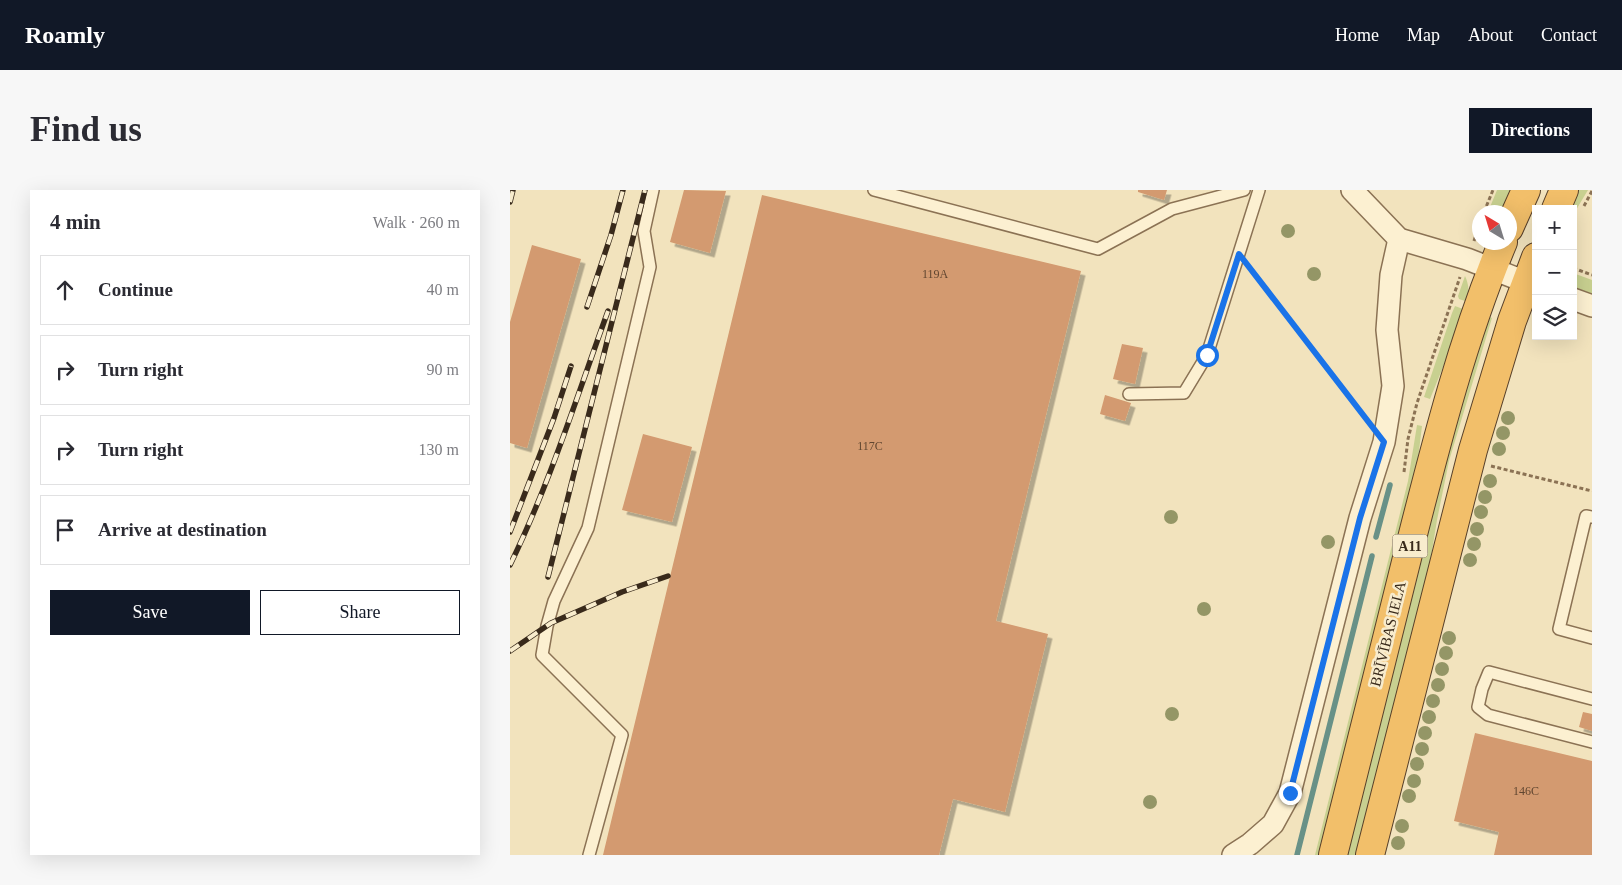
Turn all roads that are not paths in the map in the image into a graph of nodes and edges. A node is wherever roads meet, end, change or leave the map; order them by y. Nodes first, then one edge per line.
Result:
1 (653, 190) edge
2 (874, 190) edge
3 (1244, 190) edge
4 (1259, 190) edge
5 (1352, 190) edge
6 (1526, 190) edge
7 (1564, 190) edge
8 (1558, 205) edge
9 (1517, 211) edge
10 (1400, 240) junction
11 (1500, 250) edge
12 (1492, 270) junction
13 (1531, 284) edge
14 (1577, 300) edge
15 (1592, 306) edge
16 (1129, 394) dead end
17 (1592, 518) edge
18 (1592, 638) edge
19 (1592, 699) edge
20 (1592, 742) edge
21 (589, 855) edge
22 (1233, 855) edge
23 (1333, 855) edge
24 (1370, 855) edge

1 - 21 lane
2 - 3 lane
4 - 16 lane
5 - 10 street
6 - 9 highway
7 - 8 highway
10 - 12 street
10 - 22 street
11 - 12 highway, BRĪVĪBAS IELA / A11
12 - 13 street
12 - 23 highway, BRĪVĪBAS IELA / A11
13 - 24 highway, A11
14 - 15 street
17 - 18 lane
19 - 20 lane

